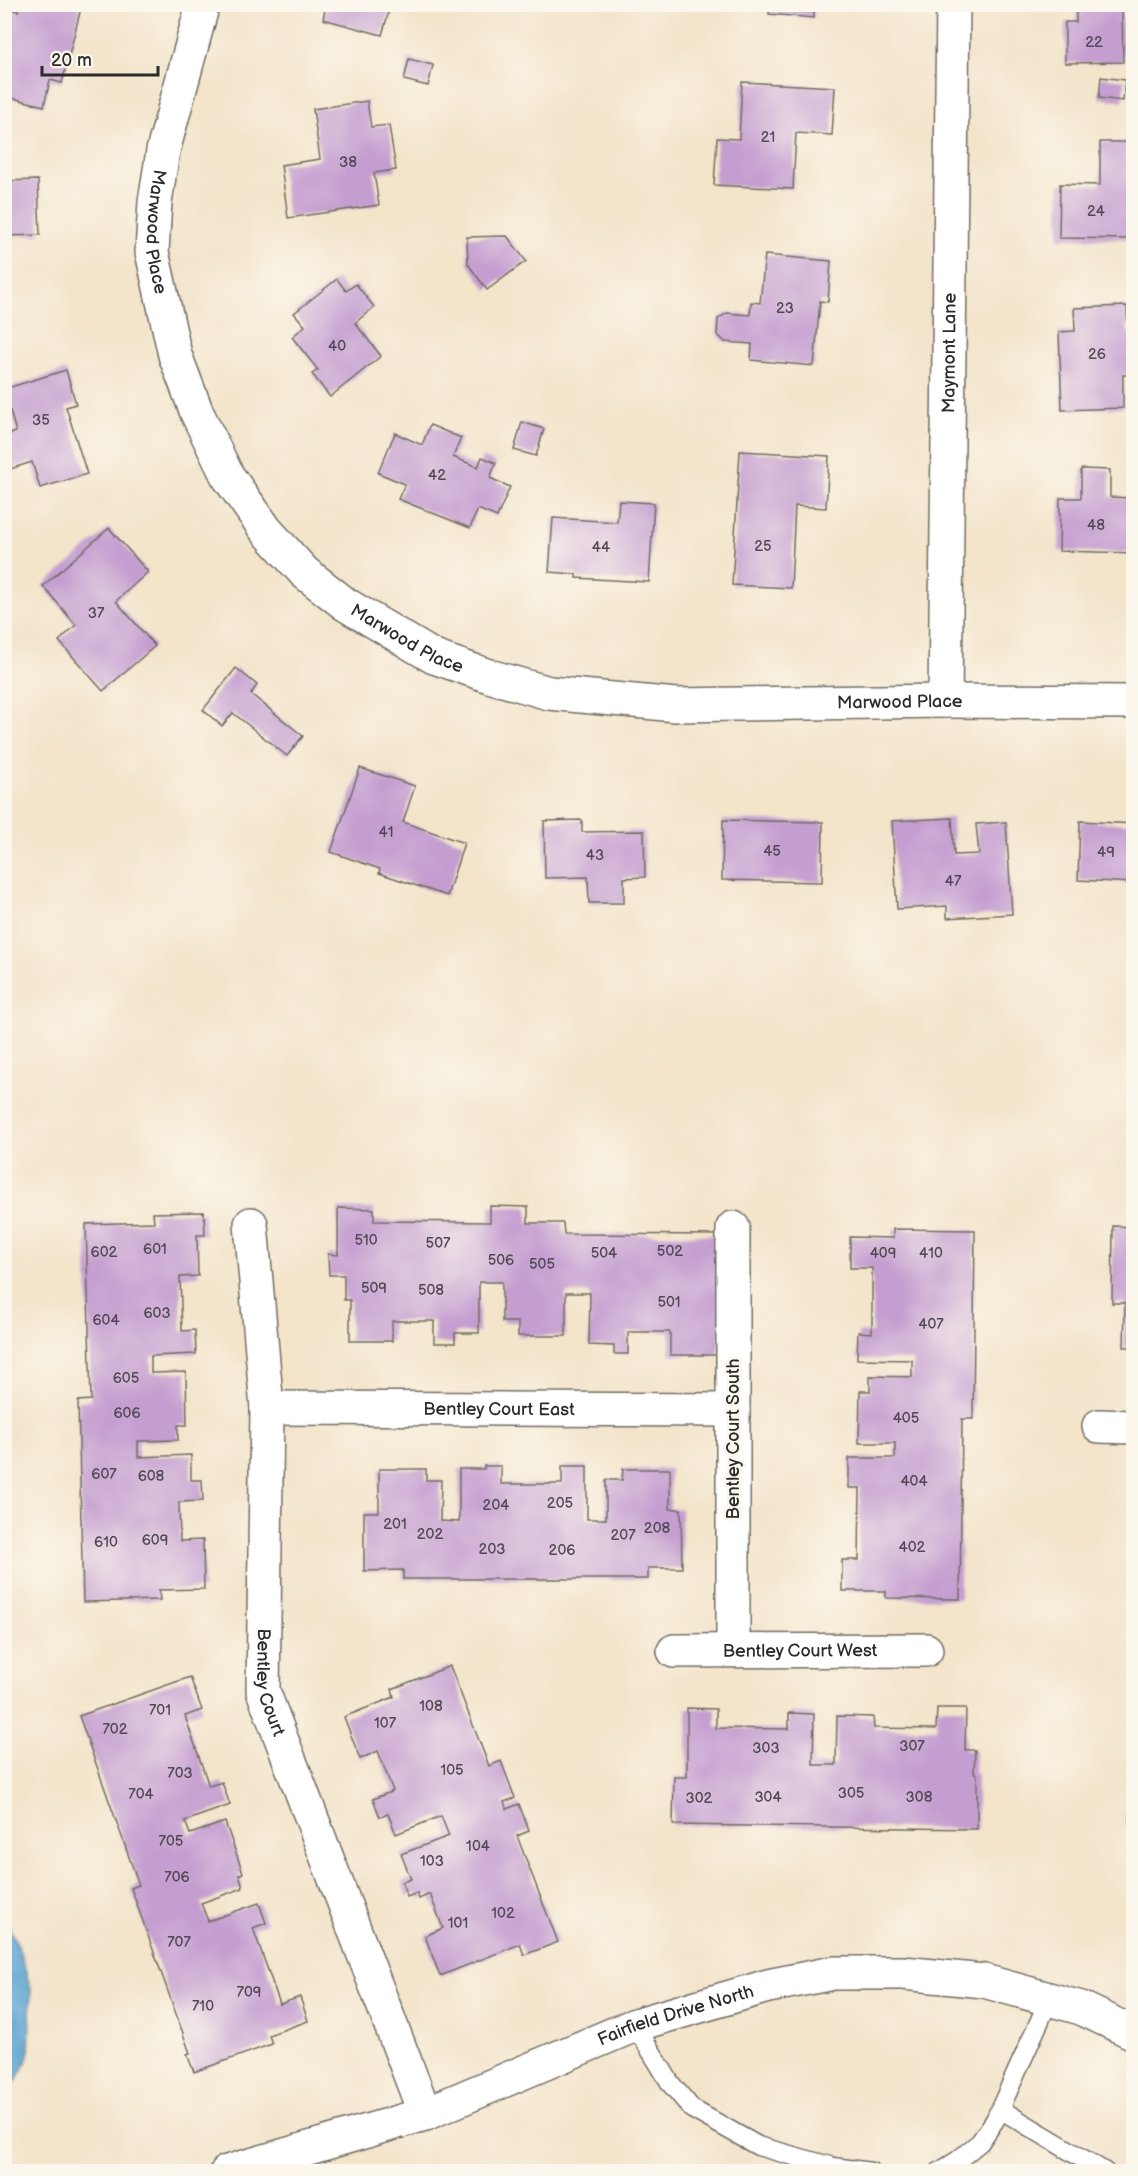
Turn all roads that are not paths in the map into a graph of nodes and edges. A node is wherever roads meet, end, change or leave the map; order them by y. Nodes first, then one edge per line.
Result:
1 (203, 4) edge
2 (953, 4) edge
3 (945, 701) junction
4 (1134, 702) edge
5 (251, 1224) dead end
6 (733, 1227) dead end
7 (267, 1408) junction
8 (733, 1410) junction
9 (1098, 1426) dead end
10 (1134, 1427) edge
11 (733, 1650) junction
12 (926, 1650) dead end
13 (674, 1651) dead end
14 (1050, 2000) junction
15 (634, 2025) junction
16 (1134, 2033) edge
17 (1000, 2109) junction
18 (425, 2114) junction
19 (227, 2172) edge
20 (871, 2172) edge
21 (939, 2172) edge
22 (1105, 2172) edge

1 - 3 street, Marwood Place
2 - 3 street, Maymont Lane
3 - 4 street, Marwood Place
5 - 7 street, Bentley Court
6 - 8 street, Bentley Court South
7 - 8 street, Bentley Court East
7 - 18 street, Bentley Court
8 - 11 street, Bentley Court South
9 - 10 street
11 - 12 street, Bentley Court West
11 - 13 street, Bentley Court West
14 - 15 street, Fairfield Drive North
14 - 16 street, Fairfield Drive North
14 - 17 lane
15 - 18 street, Fairfield Drive North
15 - 20 lane
17 - 21 lane
17 - 22 lane
18 - 19 street, Fairfield Drive North

